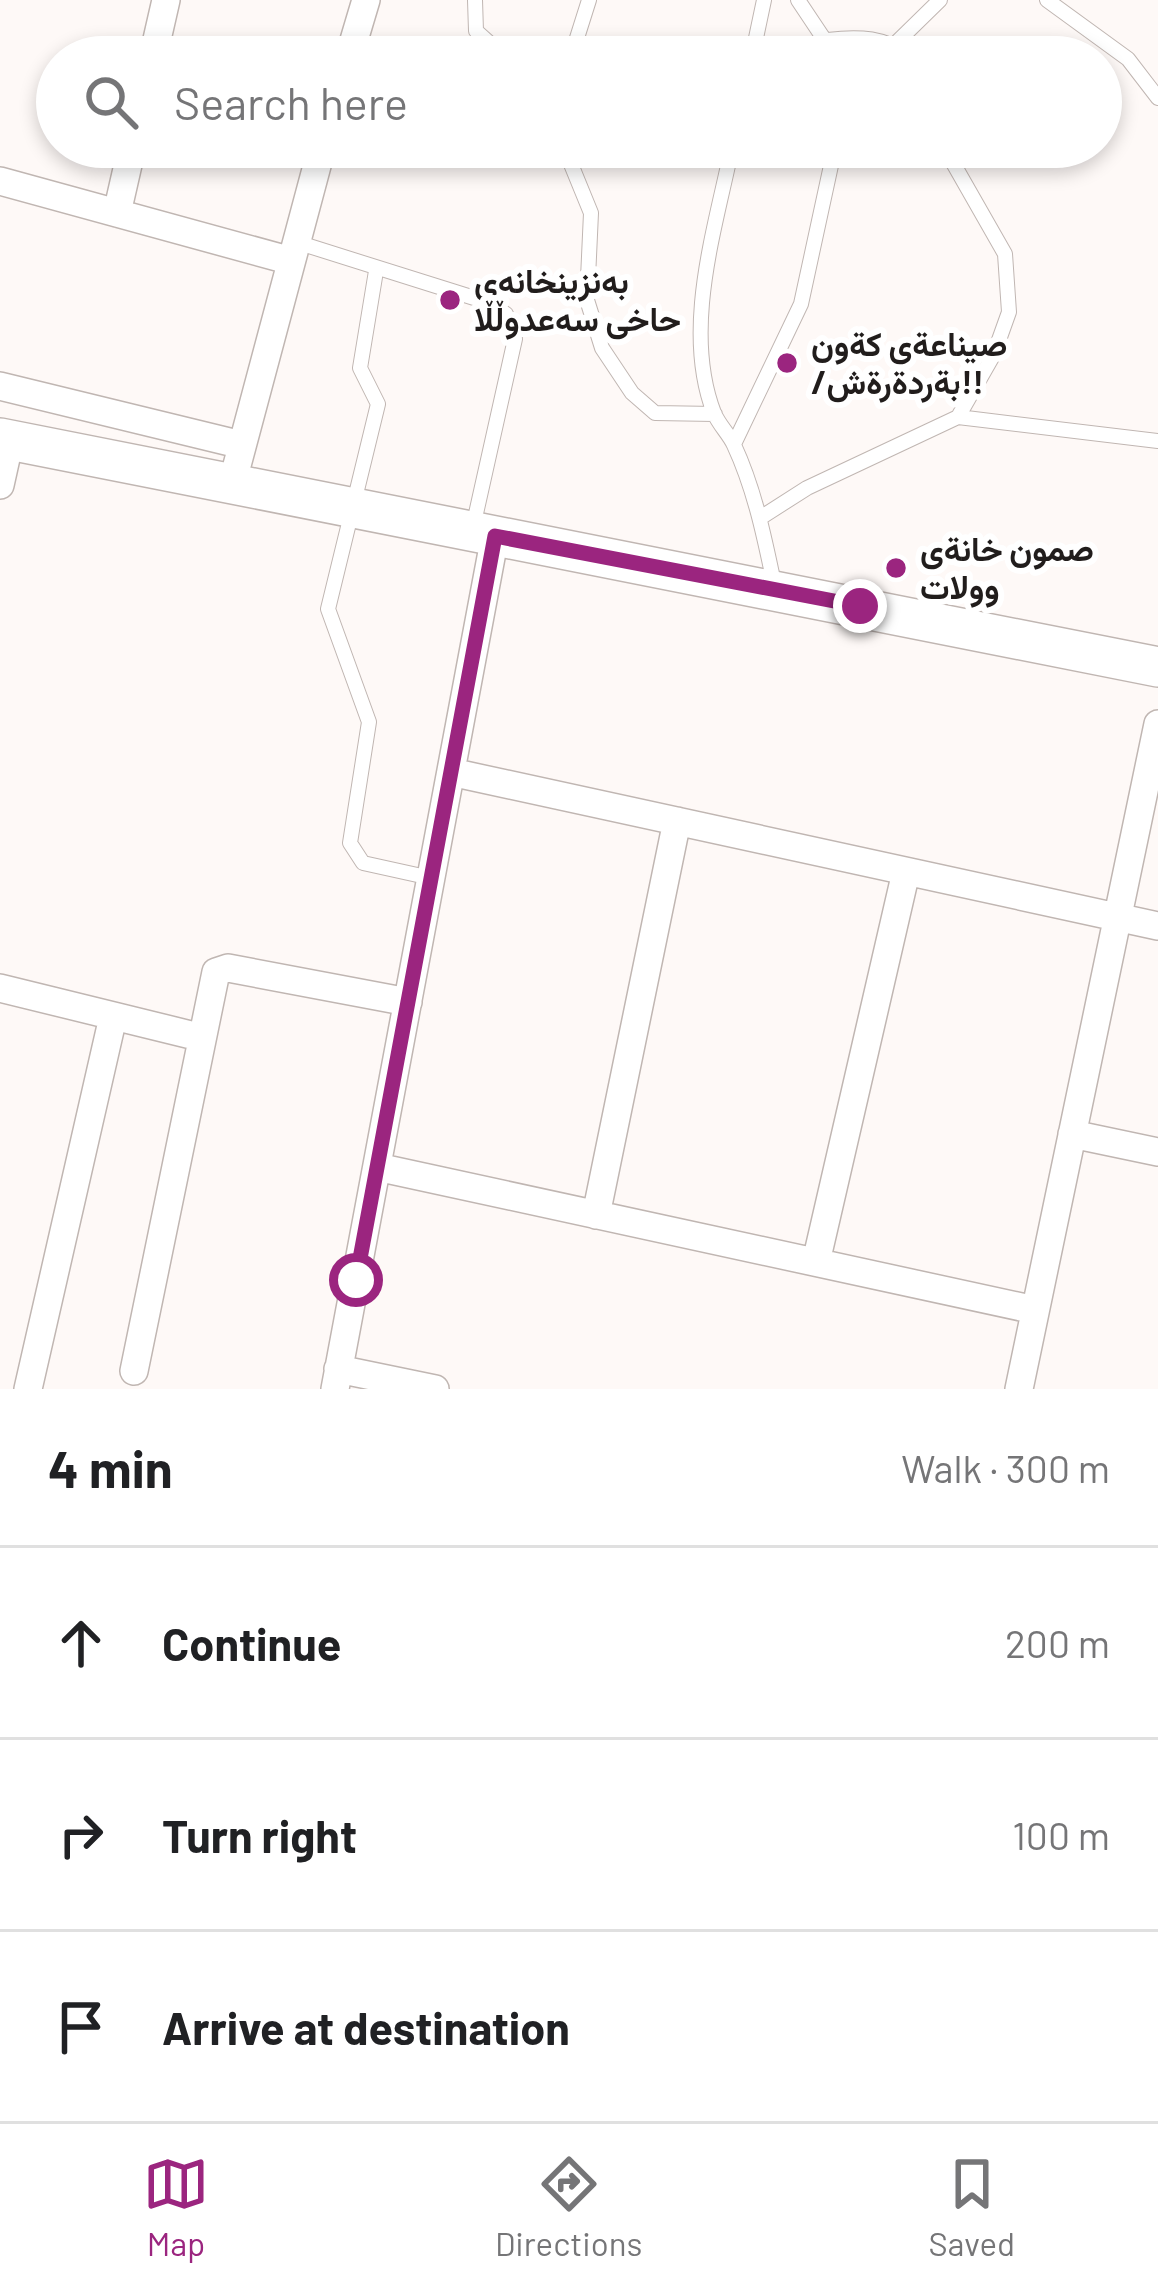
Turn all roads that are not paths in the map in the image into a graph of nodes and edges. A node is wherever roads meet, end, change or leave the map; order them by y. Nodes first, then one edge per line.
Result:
1 (166, 0) edge
2 (367, 0) edge
3 (475, 0) edge
4 (589, 0) edge
5 (764, 0) edge
6 (798, 0) edge
7 (940, 0) edge
8 (1047, 0) edge
9 (158, 36) edge
10 (356, 36) edge
11 (482, 36) edge
12 (578, 36) edge
13 (756, 36) edge
14 (825, 36) edge
15 (903, 36) edge
16 (1097, 36) edge
17 (1122, 54) edge
18 (1158, 98) edge
19 (127, 168) edge
20 (316, 168) edge
21 (573, 168) edge
22 (729, 168) edge
23 (830, 168) edge
24 (956, 168) edge
25 (0, 181) edge
26 (117, 213) junction
27 (291, 250) junction
28 (376, 271) junction
29 (0, 386) edge
30 (715, 414) junction
31 (958, 417) junction
32 (5, 439) edge
33 (1158, 441) edge
34 (734, 444) junction
35 (242, 445) junction
36 (0, 484) edge
37 (232, 484) junction
38 (357, 508) junction
39 (760, 518) junction
40 (483, 533) junction
41 (775, 589) junction
42 (1158, 667) edge
43 (1158, 724) edge
44 (451, 772) junction
45 (677, 821) junction
46 (906, 872) junction
47 (431, 878) junction
48 (1118, 917) junction
49 (1158, 926) edge
50 (0, 988) edge
51 (408, 1002) junction
52 (113, 1017) junction
53 (200, 1037) junction
54 (1072, 1134) junction
55 (1158, 1152) edge
56 (377, 1167) junction
57 (596, 1215) junction
58 (815, 1262) junction
59 (1036, 1310) junction
60 (134, 1371) dead end
61 (337, 1379) edge
62 (28, 1389) edge
63 (435, 1389) edge
64 (1019, 1389) edge

1 - 9 street
2 - 10 street
3 - 11 lane
4 - 12 lane
5 - 13 lane
6 - 14 lane
7 - 15 lane
8 - 16 lane
17 - 18 lane
19 - 26 street
20 - 27 street
21 - 30 lane
22 - 30 lane
23 - 34 lane
24 - 31 lane
25 - 26 street
26 - 27 street
27 - 28 lane
27 - 35 street
28 - 38 lane
28 - 40 lane
29 - 35 street
30 - 34 lane
31 - 33 lane
31 - 39 lane
32 - 36 street
32 - 37 main road
34 - 39 lane
35 - 37 street
37 - 38 main road
38 - 40 main road
38 - 47 lane
39 - 41 lane
40 - 41 main road
40 - 44 street
41 - 42 main road
43 - 48 street
44 - 45 street
44 - 47 street
45 - 46 street
45 - 57 street
46 - 48 street
46 - 58 street
47 - 51 street
48 - 49 street
48 - 54 street
50 - 52 street
51 - 53 street
51 - 56 street
52 - 53 street
52 - 62 street
53 - 60 street
54 - 55 street
54 - 59 street
56 - 57 street
56 - 61 street
57 - 58 street
58 - 59 street
59 - 64 street
61 - 63 street

